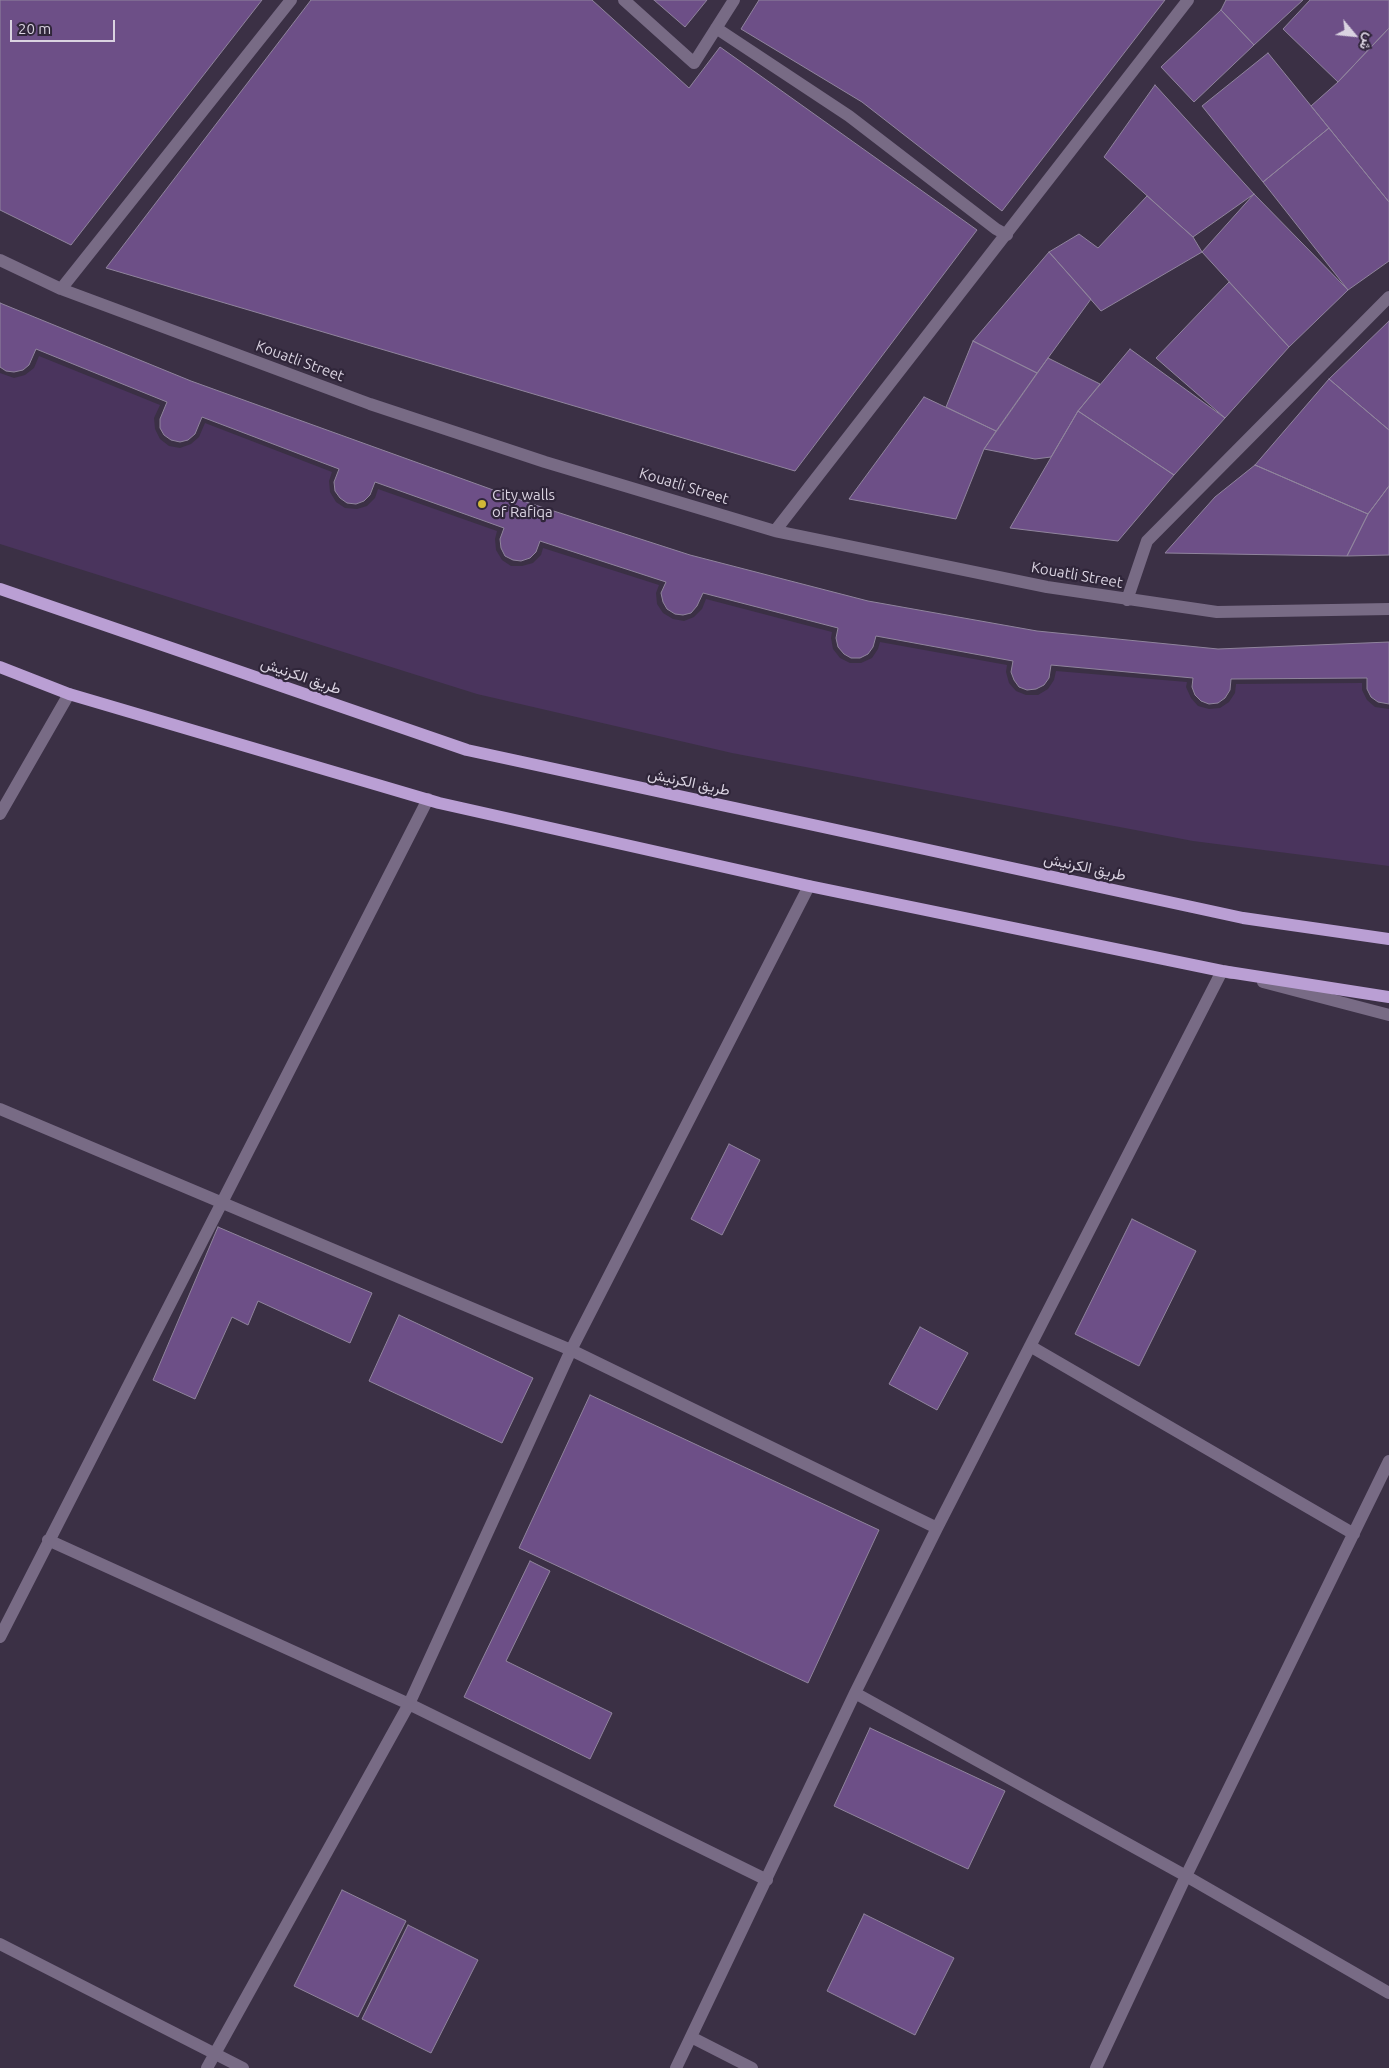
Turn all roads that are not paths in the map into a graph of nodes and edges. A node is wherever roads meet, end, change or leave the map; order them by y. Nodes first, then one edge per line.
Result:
1 (291, 0) edge
2 (624, 0) edge
3 (734, 0) edge
4 (1188, 0) edge
5 (716, 28) junction
6 (1007, 235) junction
7 (0, 260) edge
8 (60, 289) junction
9 (1389, 297) edge
10 (775, 531) junction
11 (0, 589) edge
12 (1127, 600) junction
13 (1389, 609) edge
14 (0, 667) edge
15 (70, 694) junction
16 (428, 799) junction
17 (0, 814) edge
18 (809, 886) junction
19 (1389, 939) edge
20 (1222, 971) junction
21 (1389, 997) edge
22 (1389, 1016) edge
23 (0, 1109) edge
24 (221, 1202) junction
25 (1030, 1346) junction
26 (571, 1350) junction
27 (1389, 1461) edge
28 (937, 1528) junction
29 (1354, 1534) junction
30 (48, 1540) junction
31 (0, 1607) edge
32 (11, 1614) junction
33 (0, 1637) edge
34 (855, 1693) junction
35 (409, 1704) junction
36 (1186, 1876) junction
37 (767, 1880) junction
38 (0, 1944) edge
39 (1389, 1993) edge
40 (691, 2037) junction
41 (215, 2054) junction
42 (207, 2068) edge
43 (243, 2068) edge
44 (676, 2068) edge
45 (752, 2068) edge
46 (1096, 2068) edge

1 - 8 street
2 - 5 street
3 - 5 street
4 - 6 street
5 - 6 street
6 - 10 street
7 - 8 street, Kouatli Street
8 - 10 street, Kouatli Street
9 - 12 street
10 - 12 street, Kouatli Street
11 - 19 main road, طريق الكرنيش
12 - 13 street, Kouatli Street
14 - 15 main road
15 - 16 main road
15 - 17 street
16 - 18 main road
16 - 24 street
18 - 20 main road
18 - 26 street
20 - 21 main road
20 - 22 street
20 - 25 street
23 - 24 street
24 - 26 street
24 - 30 street
25 - 28 street
25 - 29 street
26 - 28 street
26 - 35 street
27 - 29 street
28 - 34 street
29 - 36 street
30 - 32 street
30 - 35 street
31 - 32 street
32 - 33 street
34 - 36 street
34 - 37 street
35 - 37 street
35 - 41 street
36 - 39 street
36 - 46 street
37 - 40 street
38 - 41 street
40 - 44 street
40 - 45 street
41 - 42 street
41 - 43 street

